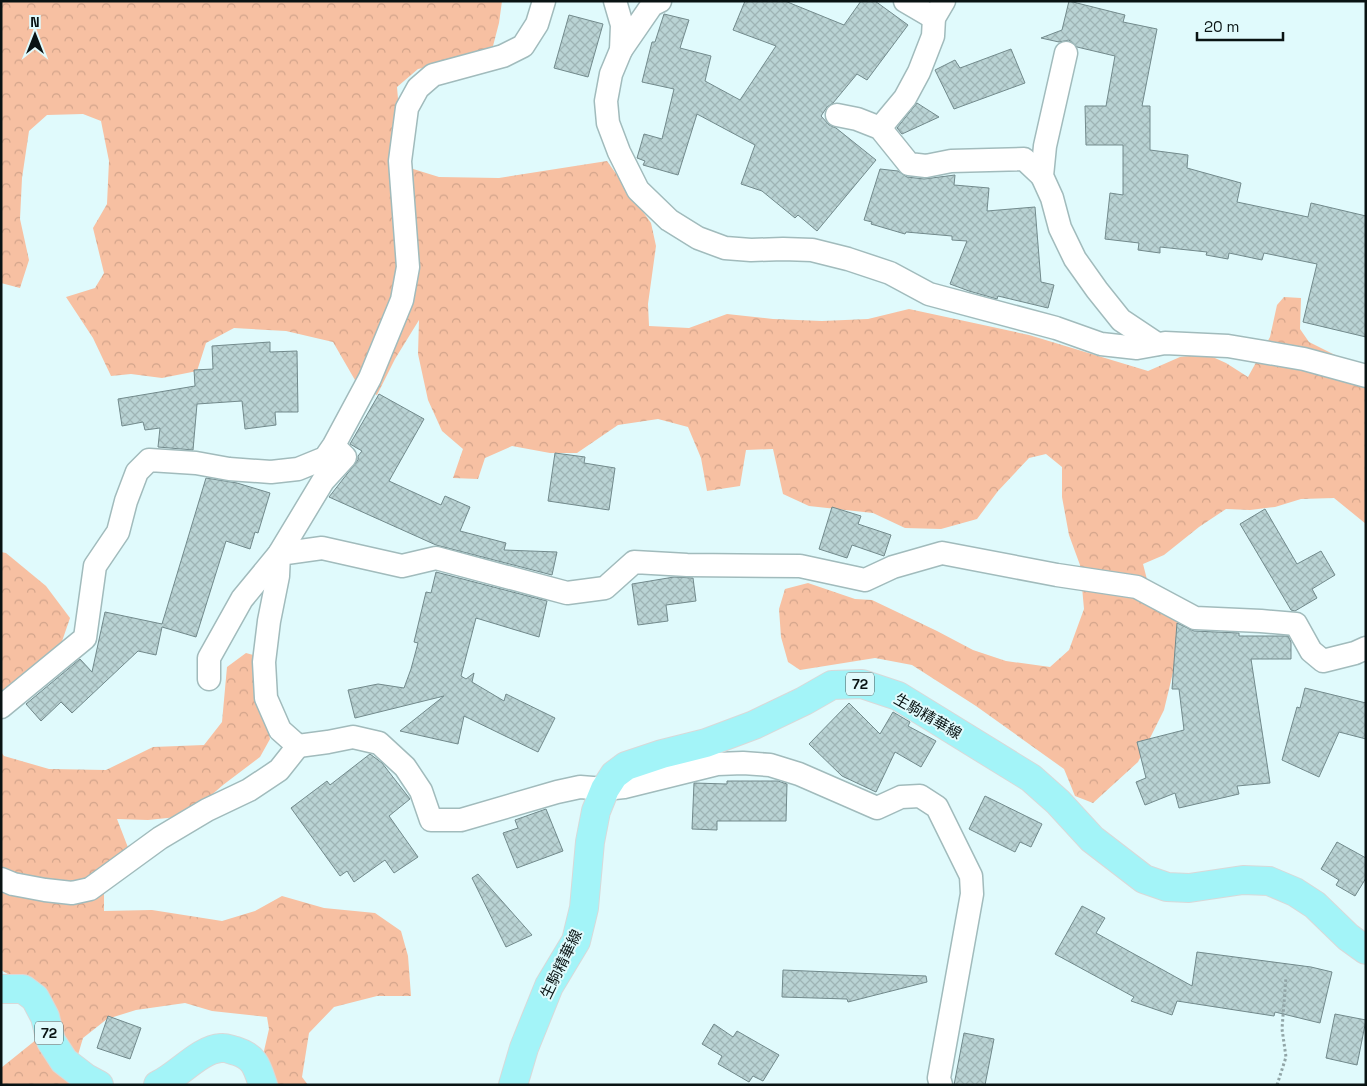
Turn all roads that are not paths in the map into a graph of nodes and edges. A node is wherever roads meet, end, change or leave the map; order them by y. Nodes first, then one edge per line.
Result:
1 (544, 1) edge
2 (615, 1) edge
3 (660, 1) edge
4 (905, 1) edge
5 (939, 10) edge
6 (621, 50) junction
7 (1066, 53) dead end
8 (837, 115) dead end
9 (880, 128) junction
10 (1042, 176) junction
11 (1157, 344) junction
12 (1366, 376) edge
13 (334, 445) junction
14 (278, 554) junction
15 (1366, 648) edge
16 (209, 679) dead end
17 (1, 707) edge
18 (298, 746) junction
19 (605, 788) junction
20 (1, 879) edge
21 (1366, 950) edge
22 (1, 989) edge
23 (99, 1085) edge
24 (158, 1085) edge
25 (263, 1085) edge
26 (513, 1085) edge
27 (940, 1085) edge

1 - 13 street
2 - 6 street
3 - 6 street
4 - 5 street
5 - 9 street
6 - 11 street
7 - 10 street
8 - 9 street
9 - 10 street
10 - 11 street
11 - 12 street
13 - 14 street
13 - 17 street
14 - 15 street
14 - 16 street
14 - 18 street
18 - 19 street
18 - 20 street
19 - 21 main road, 生駒精華線 / 72
19 - 26 main road, 生駒精華線 / 72
19 - 27 street
22 - 23 main road, 72
24 - 25 main road

